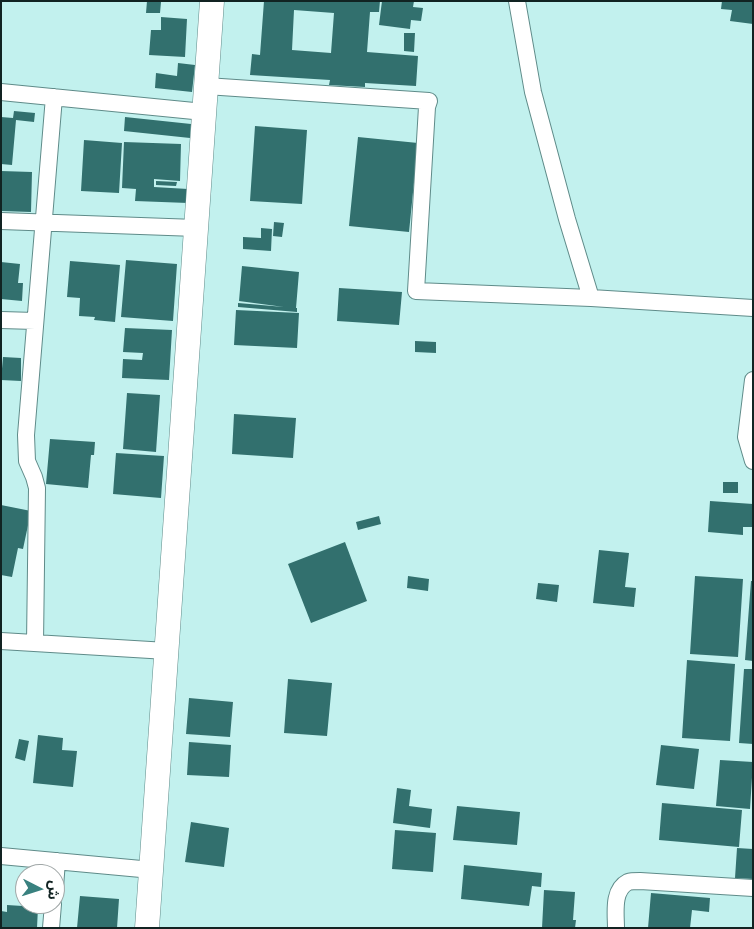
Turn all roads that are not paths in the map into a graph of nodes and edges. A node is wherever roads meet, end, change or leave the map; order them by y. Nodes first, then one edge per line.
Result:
1 (212, 1) edge
2 (517, 1) edge
3 (206, 86) junction
4 (1, 92) edge
5 (54, 97) junction
6 (204, 112) junction
7 (1, 221) edge
8 (45, 223) junction
9 (196, 228) junction
10 (591, 298) junction
11 (753, 308) edge
12 (1, 320) edge
13 (35, 321) junction
14 (753, 380) edge
15 (753, 461) edge
16 (1, 641) edge
17 (34, 643) junction
18 (167, 651) junction
19 (1, 856) edge
20 (58, 861) junction
21 (58, 864) edge
22 (152, 870) junction
23 (753, 888) edge
24 (52, 914) edge
25 (51, 928) edge
26 (147, 928) edge
27 (616, 928) edge

1 - 3 street
2 - 10 street
3 - 6 street
3 - 10 street
4 - 5 street
5 - 6 street
5 - 8 street
6 - 9 street
7 - 8 street
8 - 9 street
8 - 13 street
9 - 18 street
10 - 11 street
12 - 13 street
13 - 17 street
14 - 15 street
16 - 17 street
17 - 18 street
18 - 22 street
19 - 20 street
20 - 21 street
20 - 22 street
22 - 26 street
23 - 27 street
24 - 25 street

